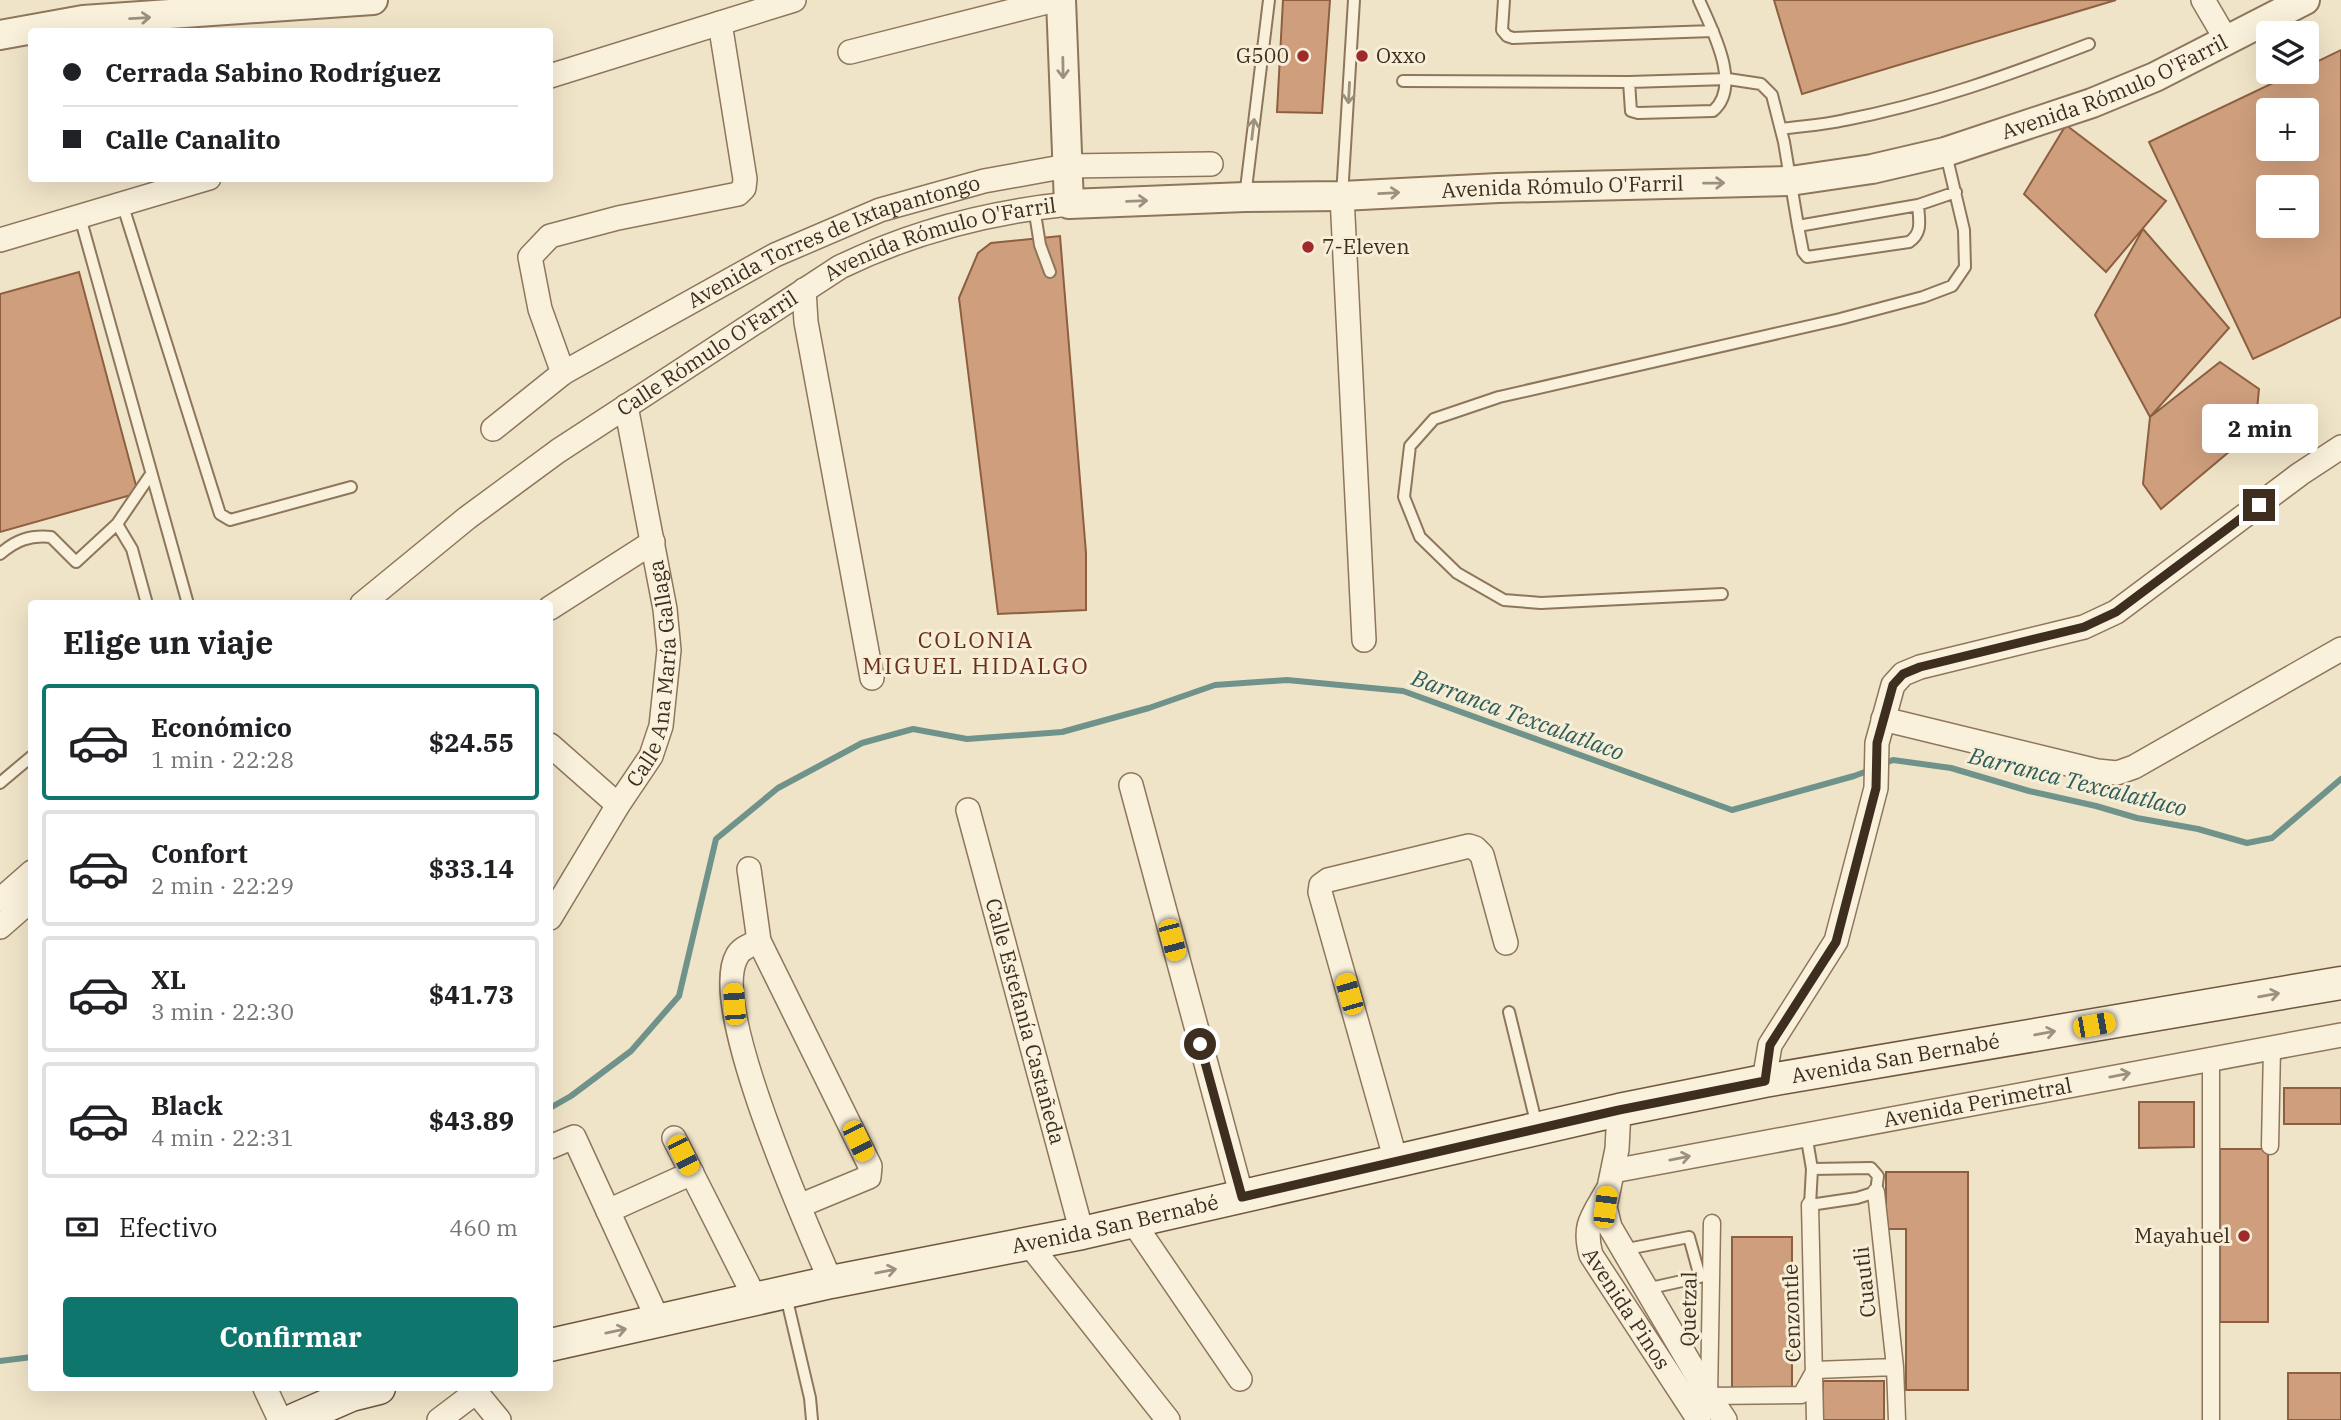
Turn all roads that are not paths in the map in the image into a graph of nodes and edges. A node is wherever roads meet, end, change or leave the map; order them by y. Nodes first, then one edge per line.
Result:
1 (373, 0) edge
2 (794, 0) edge
3 (1055, 0) edge
4 (1061, 0) edge
5 (1269, 0) edge
6 (1354, 0) edge
7 (1504, 0) edge
8 (1699, 0) edge
9 (2203, 0) edge
10 (2305, 0) edge
11 (83, 10) edge
12 (720, 23) junction
13 (1713, 31) junction
14 (0, 35) edge
15 (2227, 41) junction
16 (2089, 44) dead end
17 (850, 52) dead end
18 (553, 75) edge
19 (1728, 79) junction
20 (1403, 81) dead end
21 (1629, 82) junction
22 (1781, 129) junction
23 (1945, 152) junction
24 (1211, 164) dead end
25 (1067, 166) junction
26 (1790, 181) junction
27 (195, 182) edge
28 (1956, 192) junction
29 (1342, 196) junction
30 (1245, 197) junction
31 (122, 203) junction
32 (1069, 204) junction
33 (1918, 205) junction
34 (1034, 207) junction
35 (80, 217) junction
36 (1798, 226) junction
37 (0, 240) edge
38 (1050, 272) dead end
39 (804, 290) junction
40 (563, 373) junction
41 (626, 406) junction
42 (493, 429) dead end
43 (2341, 447) edge
44 (151, 474) junction
45 (351, 487) dead end
46 (117, 524) junction
47 (653, 542) junction
48 (0, 554) edge
49 (1722, 594) dead end
50 (146, 600) edge
51 (187, 600) edge
52 (367, 600) edge
53 (553, 606) edge
54 (1364, 640) dead end
55 (2341, 649) edge
56 (872, 678) dead end
57 (1883, 719) junction
58 (553, 748) edge
59 (28, 759) edge
60 (0, 783) edge
61 (1131, 785) dead end
62 (618, 805) junction
63 (968, 810) dead end
64 (749, 869) dead end
65 (28, 876) edge
66 (0, 900) edge
67 (28, 903) edge
68 (553, 913) edge
69 (0, 927) edge
70 (759, 942) junction
71 (1506, 943) dead end
72 (2341, 983) edge
73 (1509, 1012) dead end
74 (2341, 1035) edge
75 (2272, 1048) junction
76 (2211, 1058) junction
77 (1765, 1081) junction
78 (1619, 1110) junction
79 (1537, 1129) junction
80 (1806, 1134) junction
81 (674, 1138) dead end
82 (553, 1146) edge
83 (2270, 1146) dead end
84 (1396, 1161) junction
85 (1812, 1169) junction
86 (692, 1173) junction
87 (1610, 1180) junction
88 (1876, 1192) junction
89 (1242, 1197) junction
90 (1810, 1205) junction
91 (799, 1206) junction
92 (608, 1211) junction
93 (1133, 1222) junction
94 (1712, 1223) dead end
95 (1082, 1233) junction
96 (1029, 1244) junction
97 (1622, 1250) junction
98 (831, 1282) junction
99 (1646, 1289) junction
100 (770, 1296) junction
101 (659, 1322) junction
102 (553, 1344) edge
103 (1895, 1367) junction
104 (1815, 1370) junction
105 (1240, 1379) dead end
106 (266, 1391) edge
107 (357, 1391) edge
108 (475, 1391) edge
109 (477, 1391) edge
110 (1709, 1396) junction
111 (280, 1420) edge
112 (294, 1420) edge
113 (439, 1420) edge
114 (499, 1420) edge
115 (811, 1420) edge
116 (1168, 1420) edge
117 (1699, 1420) edge
118 (1725, 1420) edge
119 (1815, 1420) edge
120 (1897, 1420) edge
121 (2211, 1420) edge

11 -> 1 street
2 - 12 street
3 - 17 street
4 -> 25 street
30 -> 5 lane
6 -> 29 lane
7 - 13 lane
8 - 13 lane
9 - 15 street
10 - 15 street, Avenida Rómulo O'Farril
11 - 14 street
12 - 18 street
12 - 40 street
13 - 19 lane
15 - 23 street, Avenida Rómulo O'Farril
16 - 22 lane
19 - 21 lane
19 - 21 lane
19 - 22 lane
20 - 21 lane
22 - 26 lane
23 - 26 street, Avenida Rómulo O'Farril
23 - 28 lane
24 - 25 street, Avenida Torres de Ixtapantongo
25 - 32 street
25 - 40 street, Avenida Torres de Ixtapantongo
29 -> 26 street, Avenida Rómulo O'Farril
26 - 36 lane
27 - 31 street
28 - 33 lane
28 - 49 lane
29 - 30 street, Avenida Rómulo O'Farril
29 - 54 street
32 -> 30 street, Avenida Rómulo O'Farril
31 - 35 street
31 - 45 lane
32 - 34 street, Avenida Rómulo O'Farril
33 - 36 lane
33 - 36 lane
34 - 38 lane
34 - 39 street, Avenida Rómulo O'Farril
35 - 37 street
35 - 44 lane
39 - 41 street, Calle Rómulo O'Farril
39 - 56 street, Calle Rómulo O'Farril
40 - 42 street, Avenida Torres de Ixtapantongo
41 - 47 street, Calle Ana María Gallaga
41 - 52 street, Calle Rómulo O'Farril
43 - 57 street
44 - 46 lane
44 - 51 lane
46 - 48 lane
46 - 50 lane
47 - 53 street
47 - 62 street, Calle Ana María Gallaga
55 - 57 street
57 - 77 street
58 - 62 street
59 - 60 lane
61 - 89 street
62 - 68 street, Calle Ana María Gallaga
63 - 95 street, Calle Estefanía Castañeda
64 - 70 street
65 - 66 street
67 - 69 street
70 - 91 street
70 - 91 street
71 - 84 street
77 -> 72 main road, Avenida San Bernabé
73 - 79 lane
74 - 75 street, Avenida Perimetral
75 - 76 street, Avenida Perimetral
75 - 83 street
80 -> 76 street, Avenida Perimetral
76 - 121 street
77 - 78 main road, Avenida San Bernabé
78 - 79 main road, Avenida San Bernabé
78 - 87 street, Avenida Pinos
79 - 84 main road, Avenida San Bernabé
80 - 85 lane
87 -> 80 street, Avenida Perimetral
81 - 86 street
82 - 92 street
84 - 89 main road, Avenida San Bernabé
85 - 88 lane
85 - 90 lane
86 - 92 street
86 - 100 street
87 - 97 street, Avenida Pinos
87 - 117 street, Avenida Pinos
88 - 90 lane
88 - 103 street, Cuautli
89 - 93 main road, Avenida San Bernabé
90 - 104 street, Cenzontle
91 - 98 street
92 - 101 street
93 - 95 main road, Avenida San Bernabé
93 - 105 street
94 - 110 street, Quetzal
95 - 96 main road, Avenida San Bernabé
98 -> 96 main road, Avenida San Bernabé
96 - 116 street
97 - 99 street, Avenida Pinos
97 - 99 lane
98 - 100 main road, Avenida San Bernabé
99 - 110 street, Avenida Pinos
100 - 101 main road, Avenida San Bernabé
100 - 115 lane
102 -> 101 main road, Avenida San Bernabé
103 - 104 street
103 - 120 street, Cuautli
104 - 110 street
104 - 119 street, Cenzontle
106 - 111 street
107 - 112 main road
108 - 113 street
109 - 114 street
110 - 118 street, Avenida Pinos

